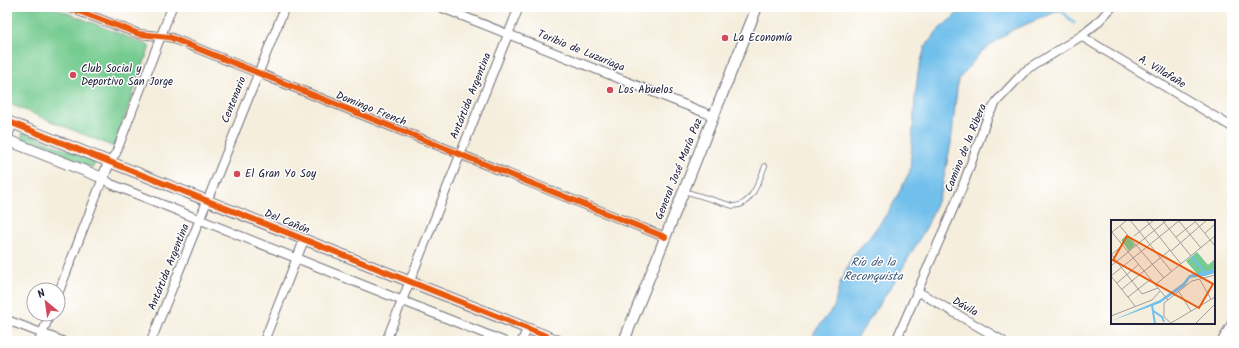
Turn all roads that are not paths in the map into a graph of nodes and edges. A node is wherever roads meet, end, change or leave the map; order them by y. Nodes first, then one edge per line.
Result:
1 (68, 7) edge
2 (172, 7) edge
3 (285, 7) edge
4 (440, 7) edge
5 (519, 7) edge
6 (757, 7) edge
7 (1112, 7) edge
8 (508, 34) junction
9 (160, 35) junction
10 (1081, 36) junction
11 (258, 74) junction
12 (713, 116) junction
13 (10, 122) edge
14 (1232, 127) edge
15 (7, 139) edge
16 (460, 155) junction
17 (109, 162) junction
18 (766, 166) dead end
19 (103, 178) junction
20 (684, 191) junction
21 (206, 201) junction
22 (201, 219) junction
23 (665, 237) junction
24 (304, 240) junction
25 (296, 258) junction
26 (63, 282) edge
27 (409, 282) junction
28 (917, 291) junction
29 (402, 300) junction
30 (7, 320) edge
31 (47, 322) edge
32 (1232, 323) edge
33 (527, 328) junction
34 (41, 337) edge
35 (62, 341) edge
36 (150, 341) edge
37 (264, 341) edge
38 (386, 341) edge
39 (503, 341) edge
40 (522, 341) edge
41 (559, 341) edge
42 (624, 341) edge
43 (896, 341) edge
44 (1003, 341) edge
45 (1222, 341) edge

1 - 9 street, Domingo French
2 - 9 street
3 - 11 street, Centenario
4 - 8 street, Toribio de Luzuriaga
5 - 8 street, Antártida Argentina
6 - 12 street, General José María Paz
7 - 10 street, Camino de la Ribera
8 - 12 street, Toribio de Luzuriaga
8 - 16 street, Antártida Argentina
9 - 11 street, Domingo French
9 - 17 street
10 - 14 street, A. Villafañe
10 - 28 street, Camino de la Ribera
11 - 16 street, Domingo French
11 - 21 street, Centenario
12 - 20 street, General José María Paz
13 - 15 street
13 - 17 street, Del Cañón
15 - 19 street
16 - 23 street, Domingo French
16 - 27 street, Antártida Argentina
17 - 19 street
17 - 21 street, Del Cañón
18 - 20 lane
19 - 22 street
19 - 26 street
20 - 23 street, General José María Paz
21 - 22 street, Antártida Argentina
21 - 24 street, Del Cañón
22 - 25 street
22 - 36 street, Antártida Argentina
23 - 42 street, General José María Paz
24 - 25 street
24 - 27 street, Del Cañón
25 - 29 street
25 - 37 street
27 - 29 street, Antártida Argentina
27 - 33 street, Del Cañón
28 - 43 street, Camino de la Ribera
28 - 44 street, Dávila
29 - 38 street, Antártida Argentina
29 - 39 street
30 - 34 street
31 - 34 street
32 - 45 street
33 - 40 street
33 - 41 street, Del Cañón
34 - 35 street

